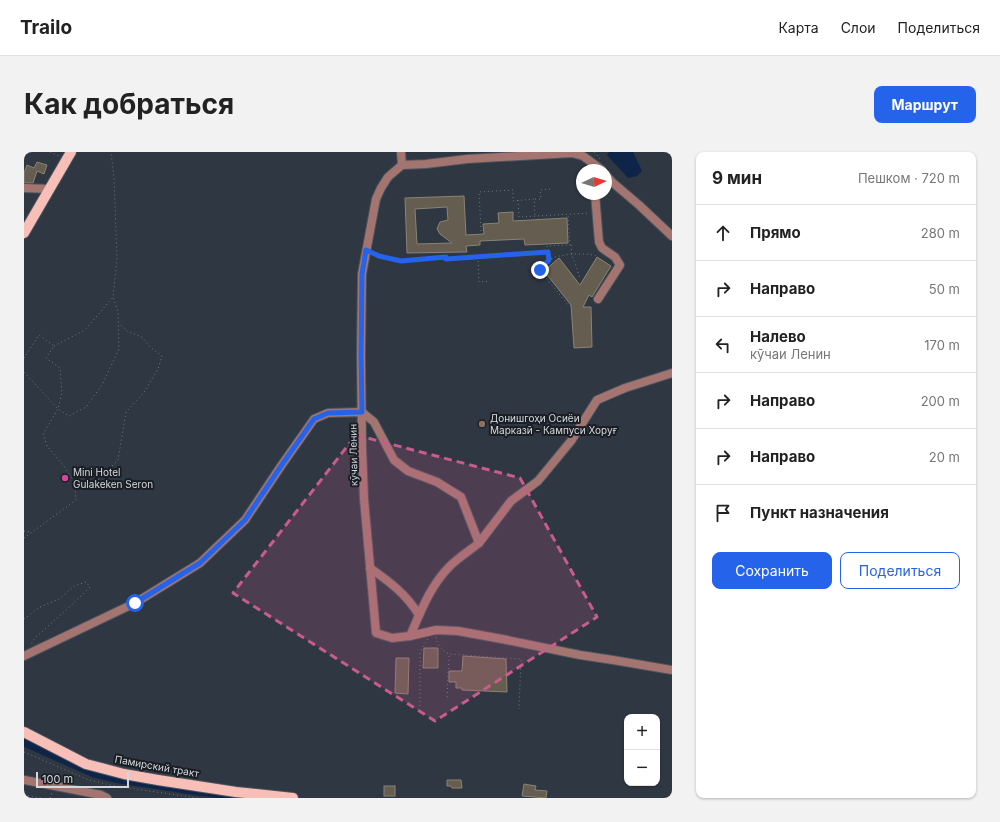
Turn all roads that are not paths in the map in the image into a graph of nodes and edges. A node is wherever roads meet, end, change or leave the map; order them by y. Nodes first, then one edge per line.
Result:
1 (71, 152) edge
2 (401, 152) edge
3 (592, 161) junction
4 (592, 164) edge
5 (595, 164) edge
6 (402, 165) junction
7 (612, 182) edge
8 (24, 188) edge
9 (49, 189) junction
10 (596, 200) edge
11 (24, 233) edge
12 (672, 236) edge
13 (598, 299) dead end
14 (672, 373) edge
15 (362, 412) junction
16 (479, 543) junction
17 (370, 568) junction
18 (419, 615) junction
19 (410, 636) junction
20 (24, 656) edge
21 (672, 670) edge
22 (24, 732) edge
23 (24, 780) edge
24 (84, 795) edge
25 (107, 798) edge
26 (293, 798) edge

1 - 9 main road
2 - 6 street
3 - 4 street
3 - 5 street
3 - 6 street
6 - 15 street, кӯчаи Ленин
7 - 12 street
8 - 9 street
9 - 11 main road
10 - 13 street
14 - 16 street
15 - 16 street
15 - 17 street, кӯчаи Ленин
15 - 20 street
16 - 18 street
17 - 18 street
17 - 19 street, кӯчаи Ленин
18 - 19 street
19 - 21 street
22 - 26 main road, Памирский тракт
23 - 24 street
24 - 25 street

